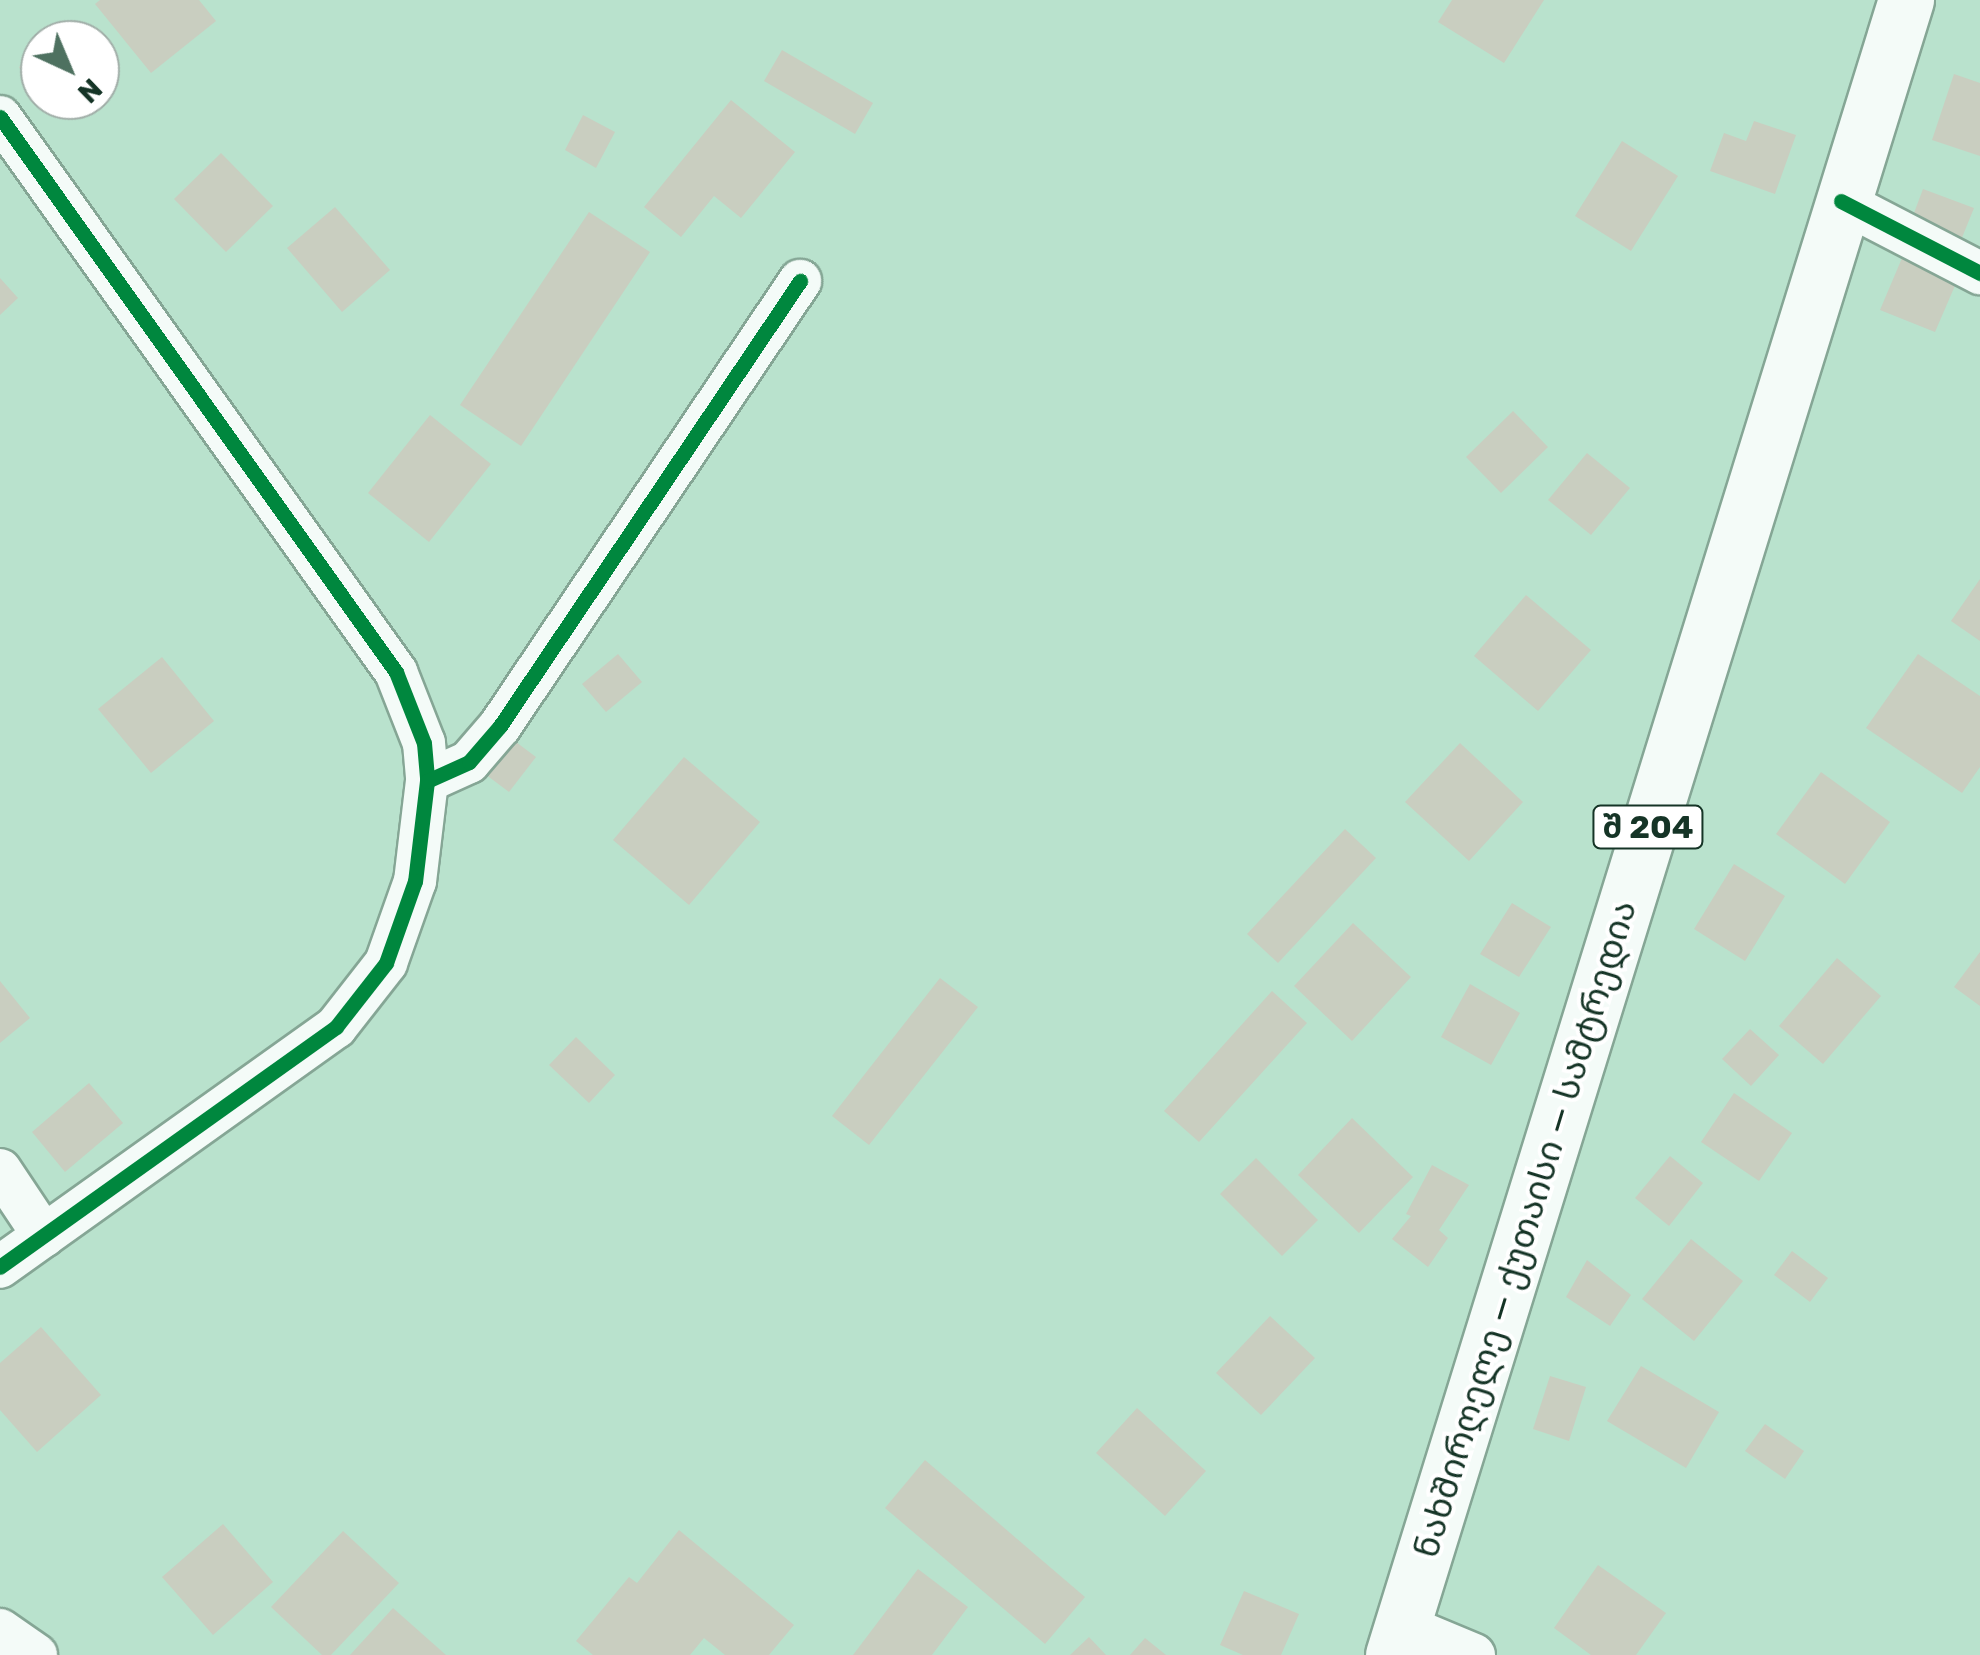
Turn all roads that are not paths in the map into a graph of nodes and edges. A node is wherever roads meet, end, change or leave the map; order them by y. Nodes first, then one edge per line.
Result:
1 (1906, 0) edge
2 (0, 117) edge
3 (1842, 200) junction
4 (1980, 273) edge
5 (800, 281) dead end
6 (426, 781) junction
7 (0, 1170) edge
8 (44, 1236) junction
9 (0, 1267) edge
10 (0, 1630) edge
11 (1398, 1640) edge
12 (36, 1655) edge
13 (1474, 1655) edge

1 - 3 main road, ნახშირღელე — ქუთაისი — სამტრედია / შ 204
2 - 6 street
3 - 4 street
3 - 11 main road, ნახშირღელე — ქუთაისი — სამტრედია / შ 204
5 - 6 street
6 - 8 street
7 - 8 street
8 - 9 street
10 - 12 street
11 - 13 street

